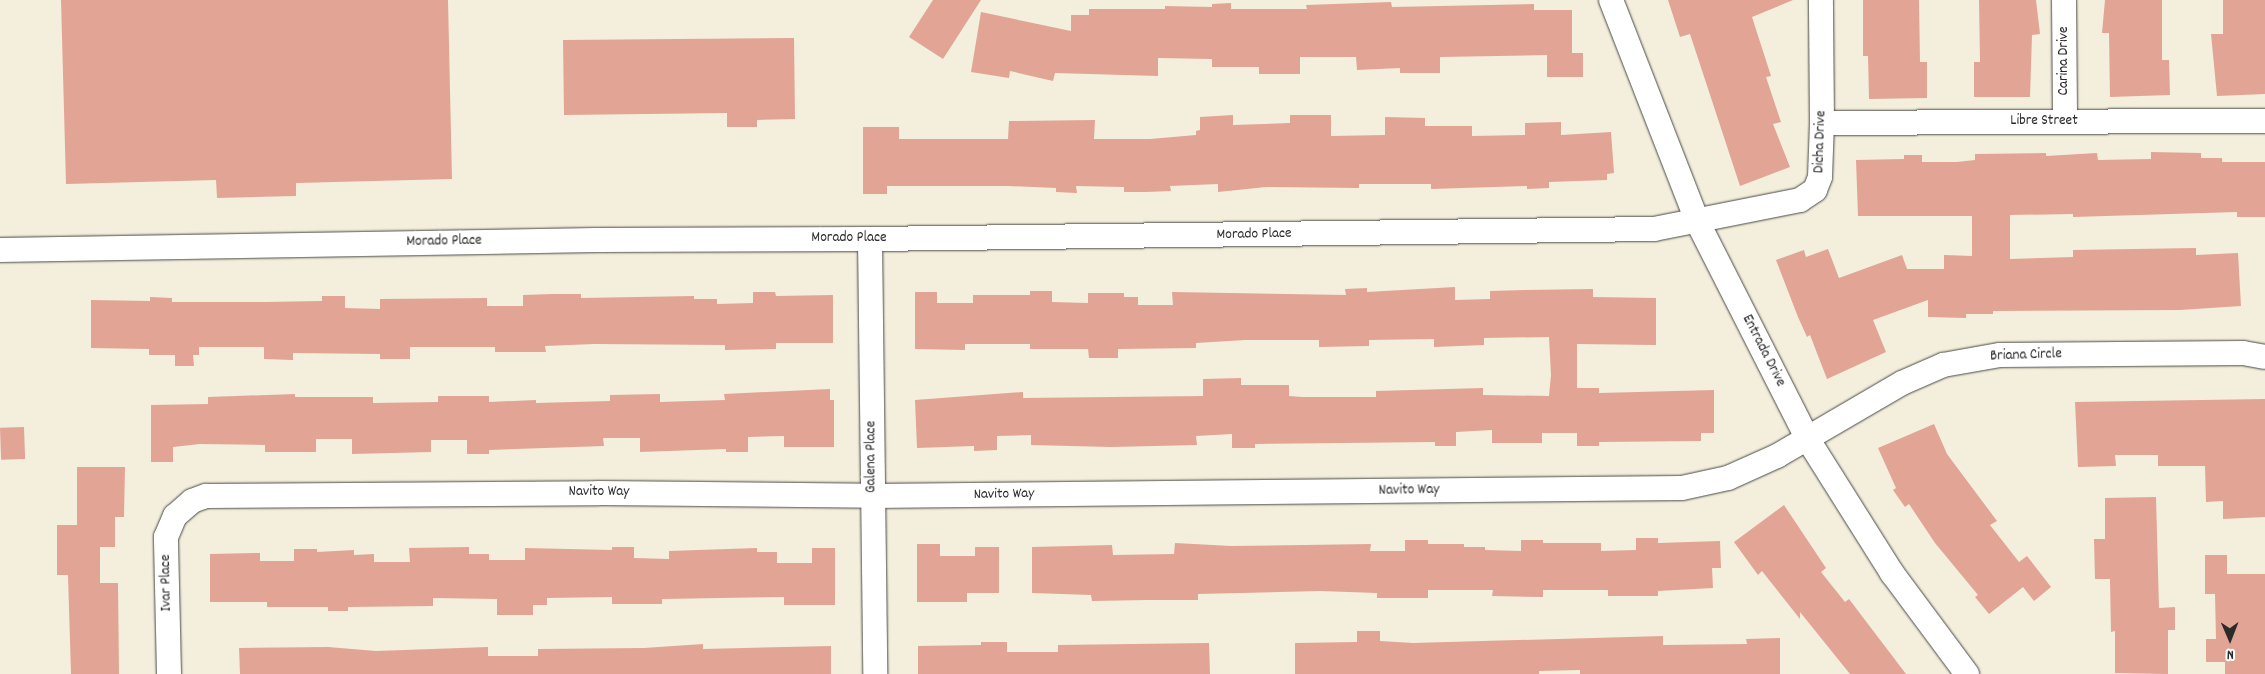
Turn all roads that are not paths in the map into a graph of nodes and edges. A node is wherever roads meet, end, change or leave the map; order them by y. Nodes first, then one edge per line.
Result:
1 (1611, 0) edge
2 (1821, 0) edge
3 (2064, 0) edge
4 (2265, 121) edge
5 (2065, 122) junction
6 (1822, 123) junction
7 (1697, 221) junction
8 (870, 239) junction
9 (0, 250) edge
10 (2265, 357) edge
11 (1807, 438) junction
12 (872, 496) junction
13 (192, 502) joint
14 (169, 674) edge
15 (875, 674) edge
16 (1967, 674) edge

1 - 7 street, Entrada Drive
2 - 6 street, Dicha Drive
3 - 5 street, Carina Drive
4 - 5 street, Libre Street
5 - 6 street, Libre Street
6 - 7 street, Dicha Drive
7 - 8 street, Morado Place
7 - 11 street, Entrada Drive
8 - 9 street, Morado Place
8 - 12 street, Galena Place
10 - 11 street, Briana Circle
11 - 12 street, Navito Way
11 - 16 street, Entrada Drive
12 - 13 street, Navito Way
12 - 15 street, Galena Place
13 - 14 street, Ivar Place

